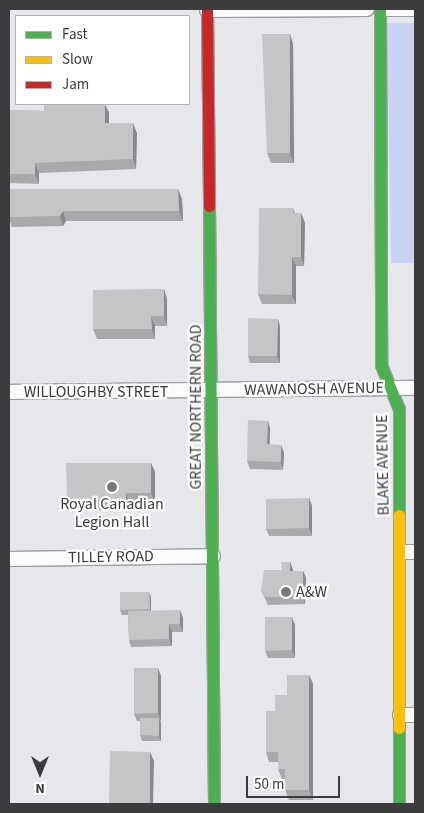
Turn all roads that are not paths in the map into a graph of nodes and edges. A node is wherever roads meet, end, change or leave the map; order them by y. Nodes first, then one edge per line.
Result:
1 (207, 9) edge
2 (367, 9) edge
3 (380, 9) edge
4 (386, 9) edge
5 (415, 9) edge
6 (391, 388) junction
7 (415, 388) edge
8 (213, 391) junction
9 (9, 392) edge
10 (401, 552) junction
11 (415, 552) edge
12 (213, 556) junction
13 (9, 558) edge
14 (400, 715) junction
15 (415, 715) edge
16 (214, 804) edge
17 (399, 804) edge

1 - 2 street
1 - 8 street, GREAT NORTHERN ROAD
3 - 6 street, BLAKE AVENUE
4 - 5 street
6 - 7 street, WAWANOSH AVENUE
6 - 8 street, WAWANOSH AVENUE
6 - 10 street, BLAKE AVENUE
8 - 9 street, WILLOUGHBY STREET
8 - 12 street, GREAT NORTHERN ROAD
10 - 11 street
10 - 14 street, BLAKE AVENUE
12 - 13 street, TILLEY ROAD
12 - 16 street, GREAT NORTHERN ROAD
14 - 15 street
14 - 17 street, BLAKE AVENUE

